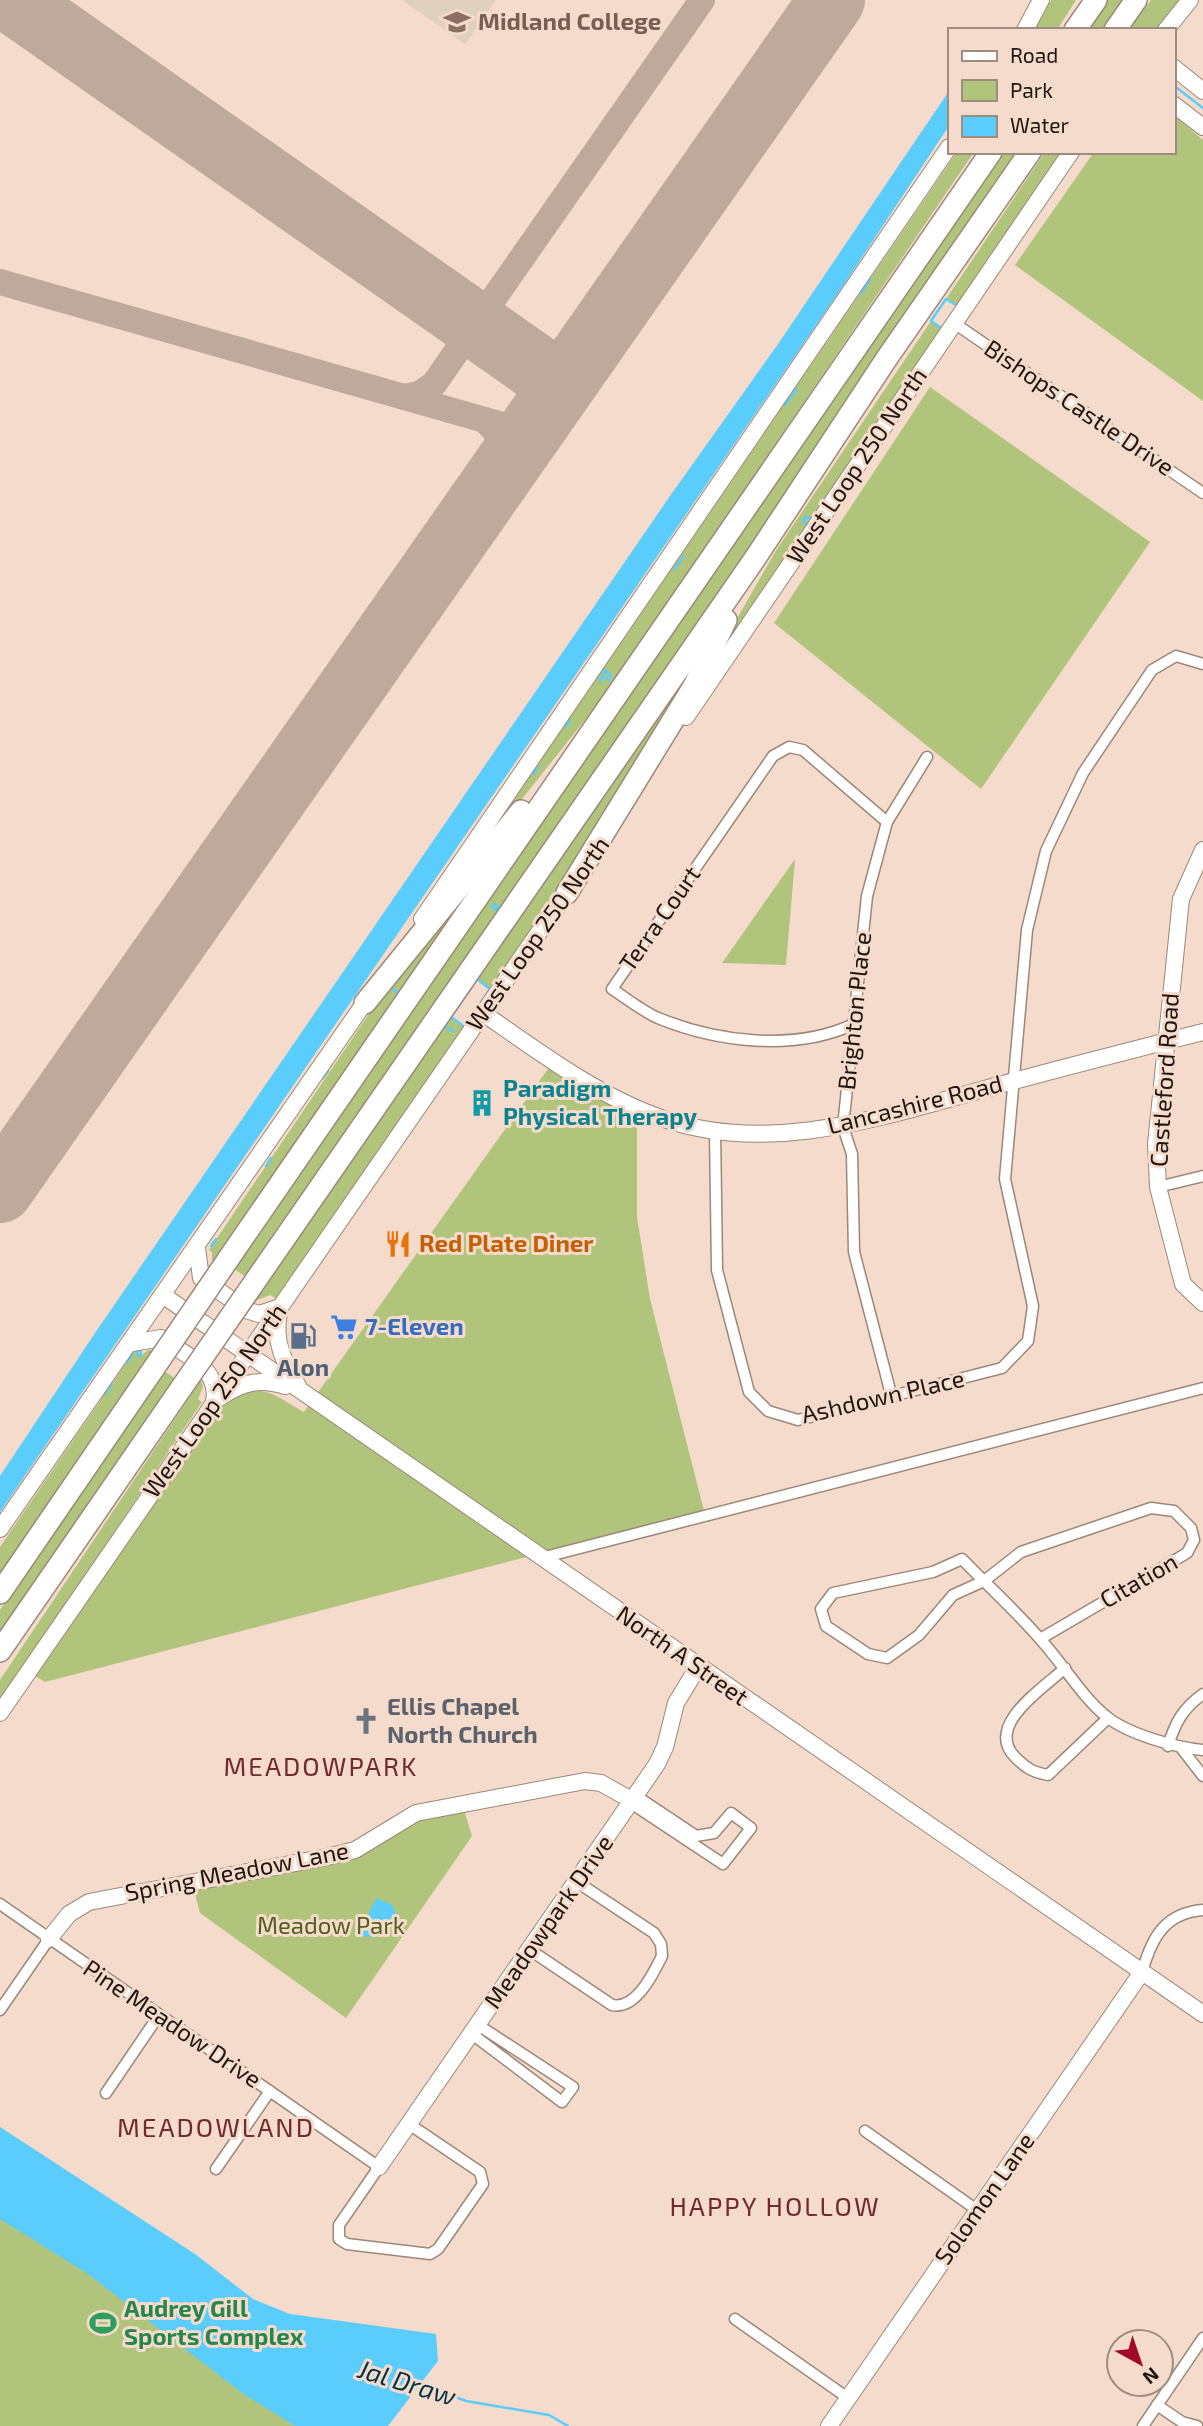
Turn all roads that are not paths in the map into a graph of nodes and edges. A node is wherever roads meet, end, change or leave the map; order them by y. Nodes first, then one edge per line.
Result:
1 (1041, 0) edge
2 (1084, 0) edge
3 (1096, 0) edge
4 (1136, 0) edge
5 (1190, 0) edge
6 (1026, 28) edge
7 (1073, 28) edge
8 (1074, 28) edge
9 (1116, 28) edge
10 (1168, 28) edge
11 (1175, 69) edge
12 (1203, 91) edge
13 (1175, 106) edge
14 (1203, 127) edge
15 (948, 147) edge
16 (990, 154) edge
17 (1029, 154) edge
18 (1070, 154) edge
19 (954, 323) junction
20 (1203, 493) edge
21 (756, 557) junction
22 (1203, 664) edge
23 (619, 690) junction
24 (927, 757) dead end
25 (887, 822) junction
26 (1203, 850) edge
27 (567, 893) junction
28 (365, 1003) junction
29 (483, 1013) junction
30 (855, 1024) junction
31 (1203, 1032) edge
32 (1165, 1042) junction
33 (1011, 1082) junction
34 (843, 1127) junction
35 (715, 1130) junction
36 (1203, 1175) edge
37 (1158, 1187) junction
38 (197, 1248) junction
39 (164, 1296) junction
40 (1203, 1303) edge
41 (280, 1307) junction
42 (132, 1343) junction
43 (247, 1354) junction
44 (1203, 1388) edge
45 (301, 1391) junction
46 (892, 1398) junction
47 (214, 1403) junction
48 (0, 1529) edge
49 (541, 1559) junction
50 (984, 1581) junction
51 (0, 1593) edge
52 (1040, 1639) junction
53 (0, 1651) edge
54 (698, 1667) junction
55 (1065, 1668) junction
56 (1203, 1694) edge
57 (0, 1713) edge
58 (1108, 1718) junction
59 (1168, 1746) junction
60 (1182, 1749) junction
61 (1203, 1750) edge
62 (1203, 1776) edge
63 (633, 1800) junction
64 (694, 1840) junction
65 (577, 1881) junction
66 (0, 1904) edge
67 (1203, 1910) edge
68 (49, 1939) junction
69 (530, 1950) junction
70 (1142, 1972) junction
71 (0, 2010) edge
72 (1203, 2014) edge
73 (159, 2015) junction
74 (475, 2029) junction
75 (515, 2058) junction
76 (270, 2091) junction
77 (106, 2094) dead end
78 (410, 2124) junction
79 (865, 2131) dead end
80 (379, 2167) junction
81 (216, 2169) dead end
82 (977, 2210) junction
83 (735, 2319) dead end
84 (1203, 2338) edge
85 (848, 2398) junction
86 (1157, 2405) junction
87 (829, 2426) edge
88 (1143, 2426) edge
89 (1197, 2426) edge

1 - 6 main road
2 - 7 highway
3 - 8 highway
4 - 9 highway
5 - 10 main road
11 - 12 main road
13 - 14 main road
15 - 28 main road
16 - 23 highway
17 - 21 highway
18 - 19 main road, West Loop 250 North
19 - 20 street, Bishops Castle Drive
19 - 27 main road, West Loop 250 North
21 - 27 highway
21 - 53 highway, bridge
22 - 33 street
23 - 28 highway
23 - 51 highway, bridge
24 - 25 street, Brighton Place
25 - 30 street, Brighton Place
25 - 30 street, Terra Court
26 - 32 main road, Castleford Road
27 - 29 main road, West Loop 250 North
28 - 38 main road
29 - 35 main road, Lancashire Road
29 - 41 main road, West Loop 250 North
30 - 34 street, Brighton Place
31 - 32 main road, Lancashire Road
32 - 33 main road, Lancashire Road
32 - 37 main road, Castleford Road
33 - 34 main road, Lancashire Road
33 - 46 street, Ashdown Place
34 - 35 main road, Lancashire Road
34 - 46 street, Brighton Place
35 - 46 street, Ashdown Place
36 - 37 street
37 - 40 main road, Castleford Road
38 - 39 main road
38 - 41 main road
39 - 42 main road
39 - 43 main road, North A Street
41 - 43 main road, West Loop 250 North
41 - 45 main road
42 - 47 main road
42 - 48 main road
43 - 45 main road, North A Street
43 - 47 main road, West Loop 250 North
44 - 49 street
45 - 47 main road
45 - 49 main road, North A Street
47 - 57 main road, West Loop 250 North
49 - 54 main road, North A Street
50 - 50 street
50 - 52 street
50 - 52 street, Citation
52 - 55 street
54 - 63 main road, Meadowpark Drive
54 - 70 main road, North A Street
55 - 58 street
55 - 58 street
56 - 59 street
58 - 59 street
59 - 60 street
60 - 61 street
60 - 62 street
63 - 64 street
63 - 65 main road, Meadowpark Drive
63 - 68 main road, Spring Meadow Lane
64 - 64 street
65 - 69 main road, Meadowpark Drive
65 - 69 street
66 - 68 street, Pine Meadow Drive
67 - 70 street
68 - 71 street
68 - 73 street, Pine Meadow Drive
69 - 74 main road, Meadowpark Drive
70 - 72 main road, North A Street
70 - 82 main road, Solomon Lane
73 - 76 street, Pine Meadow Drive
73 - 77 street
74 - 75 street
74 - 78 main road, Meadowpark Drive
75 - 75 street
76 - 80 street, Pine Meadow Drive
76 - 81 street
78 - 80 main road, Meadowpark Drive
78 - 80 street
79 - 82 street
82 - 85 main road, Solomon Lane
83 - 85 street
84 - 86 street
85 - 87 main road, Solomon Lane
86 - 88 street
86 - 89 street

